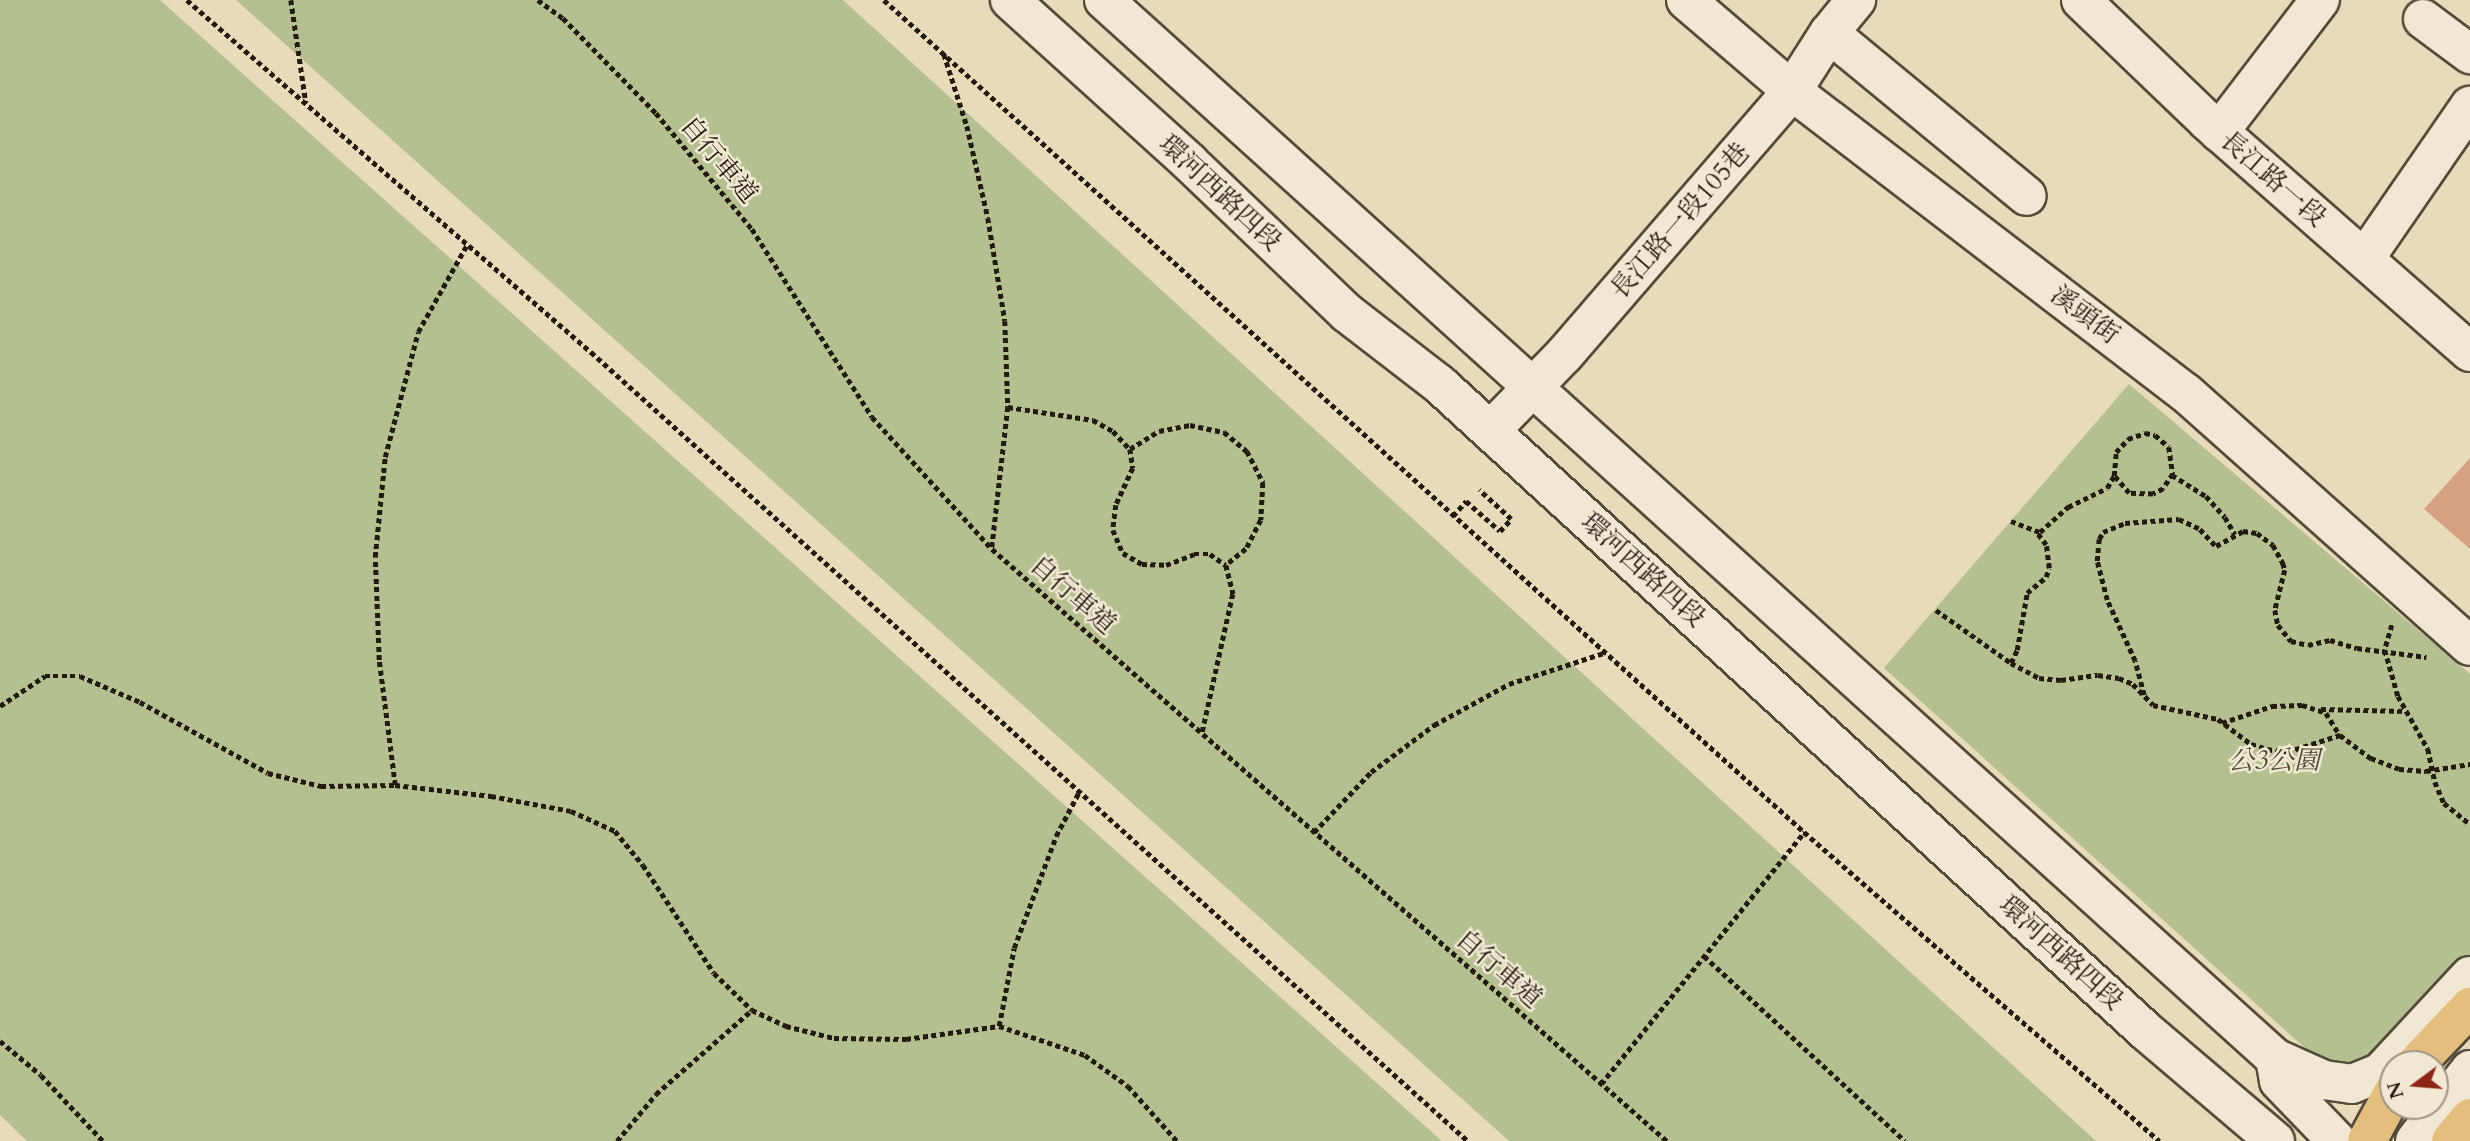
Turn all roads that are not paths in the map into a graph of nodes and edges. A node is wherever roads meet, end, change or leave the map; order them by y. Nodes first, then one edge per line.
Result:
1 (1010, 0) edge
2 (1104, 0) edge
3 (1686, 0) edge
4 (2081, 0) edge
5 (2320, 0) edge
6 (1844, 10) edge
7 (2423, 19) dead end
8 (2470, 54) edge
9 (1792, 91) junction
10 (2469, 108) edge
11 (2219, 132) junction
12 (2027, 196) dead end
13 (2365, 258) junction
14 (2470, 352) edge
15 (1534, 386) junction
16 (1490, 431) junction
17 (2470, 646) edge
18 (2470, 976) edge
19 (2470, 1007) edge
20 (2429, 1050) edge
21 (2274, 1058) junction
22 (2470, 1070) edge
23 (2470, 1118) edge
24 (2379, 1119) edge
25 (2275, 1141) edge
26 (2337, 1141) edge
27 (2367, 1141) edge
28 (2415, 1141) edge
29 (2451, 1141) edge

1 - 16 street, 環河西路四段
2 - 15 street
3 - 9 street, 溪頭街
4 - 11 street, 長江路一段
5 - 11 street
6 - 9 street, 長江路一段105巷
6 - 12 street
7 - 8 street
9 - 15 street, 長江路一段105巷
9 - 17 street, 溪頭街
10 - 13 street
11 - 13 street, 長江路一段
13 - 14 street, 長江路一段
15 - 16 street, 長江路一段105巷
15 - 21 street
16 - 25 street, 環河西路四段
18 - 21 street
19 - 20 main road
21 - 26 street
22 - 28 street
23 - 29 main road
24 - 27 main road

